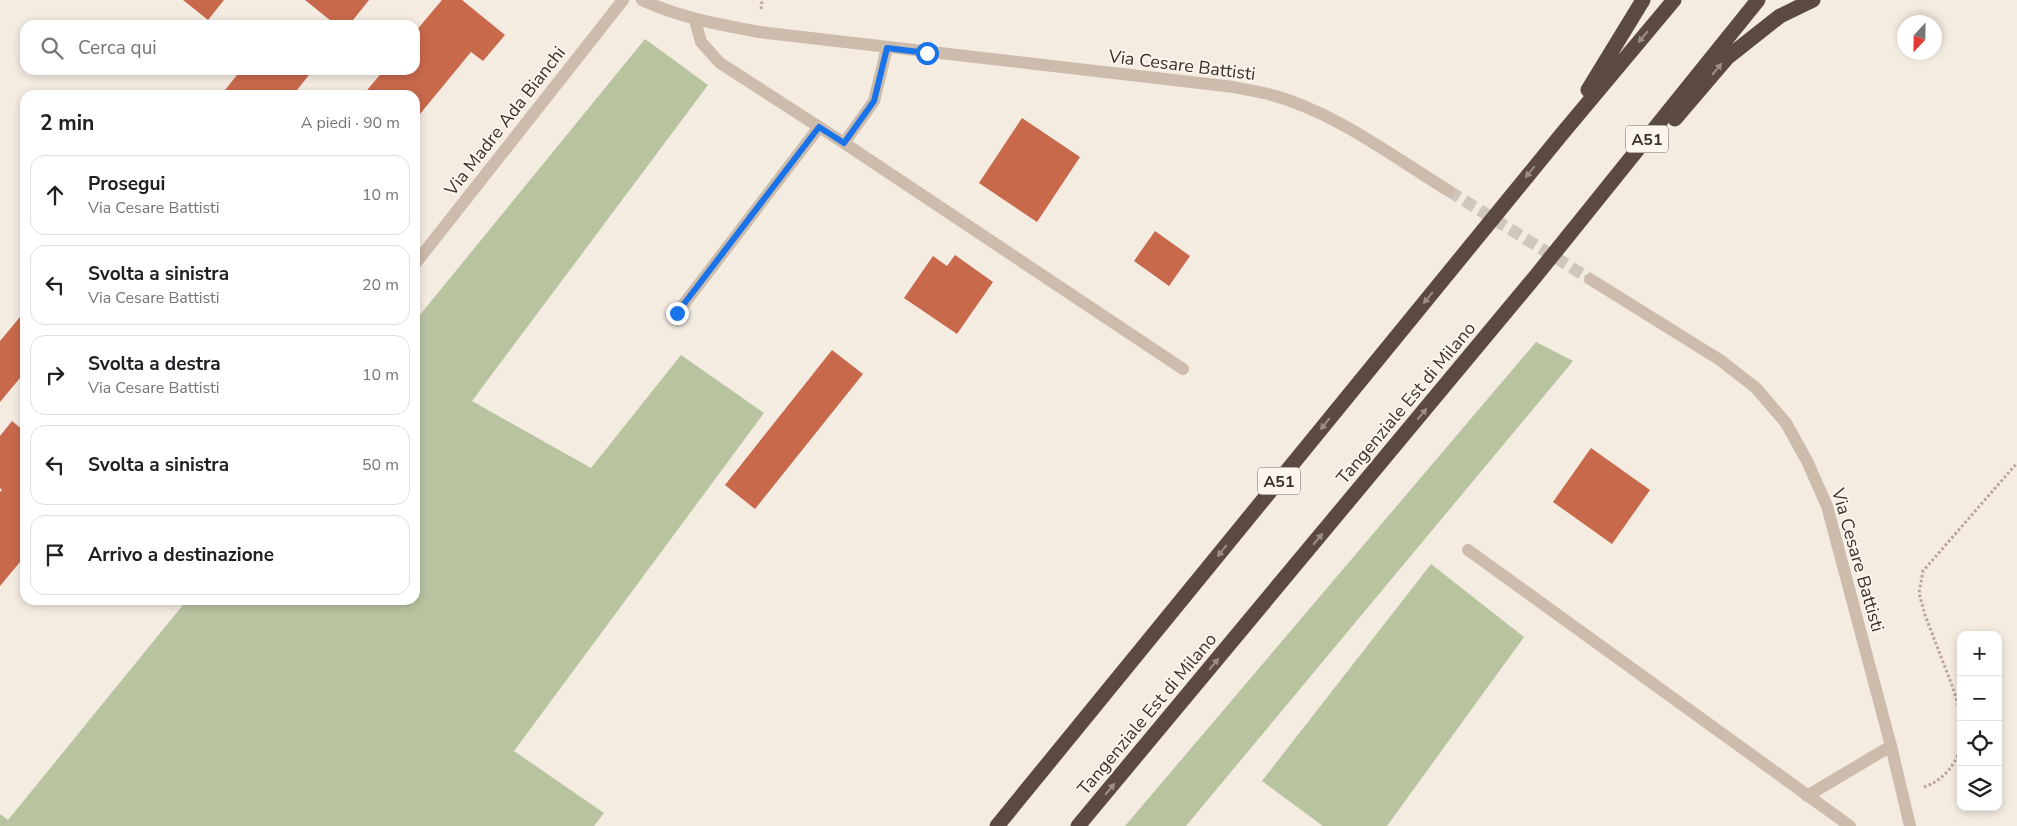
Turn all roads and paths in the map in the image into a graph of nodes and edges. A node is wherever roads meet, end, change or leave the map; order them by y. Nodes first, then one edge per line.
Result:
1 (623, 0) edge
2 (642, 0) edge
3 (1644, 0) edge
4 (1674, 0) edge
5 (1758, 0) edge
6 (1813, 0) edge
7 (695, 20) junction
8 (887, 48) junction
9 (819, 127) junction
10 (1561, 134) junction
11 (844, 143) junction
12 (1449, 191) tunnel mouth
13 (420, 258) edge
14 (1536, 277) junction
15 (1590, 280) tunnel mouth
16 (677, 313) dead end
17 (1183, 369) dead end
18 (2017, 463) edge
19 (1468, 550) dead end
20 (1957, 702) edge
21 (1891, 746) junction
22 (1957, 757) edge
23 (1902, 794) junction
24 (1807, 796) junction
25 (997, 826) edge
26 (1078, 826) edge
27 (1850, 826) edge
28 (1910, 826) edge

1 - 13 street, Via Madre Ada Bianchi
2 - 7 street, Via Cesare Battisti
3 - 10 highway
4 -> 10 highway, A51
5 - 14 highway, Tangenziale Est di Milano / A51
14 -> 6 highway
7 - 8 street, Via Cesare Battisti
7 - 9 street
8 - 11 street
8 - 12 street, Via Cesare Battisti
9 - 11 street
9 - 16 street
10 -> 25 highway, A51
11 - 17 street
26 -> 14 highway, Tangenziale Est di Milano / A51
15 - 21 street, Via Cesare Battisti
18 - 20 path
19 - 24 street
21 - 23 street, Via Cesare Battisti
21 - 24 street
22 - 23 path
23 - 28 street, Via Cesare Battisti
24 - 27 street

